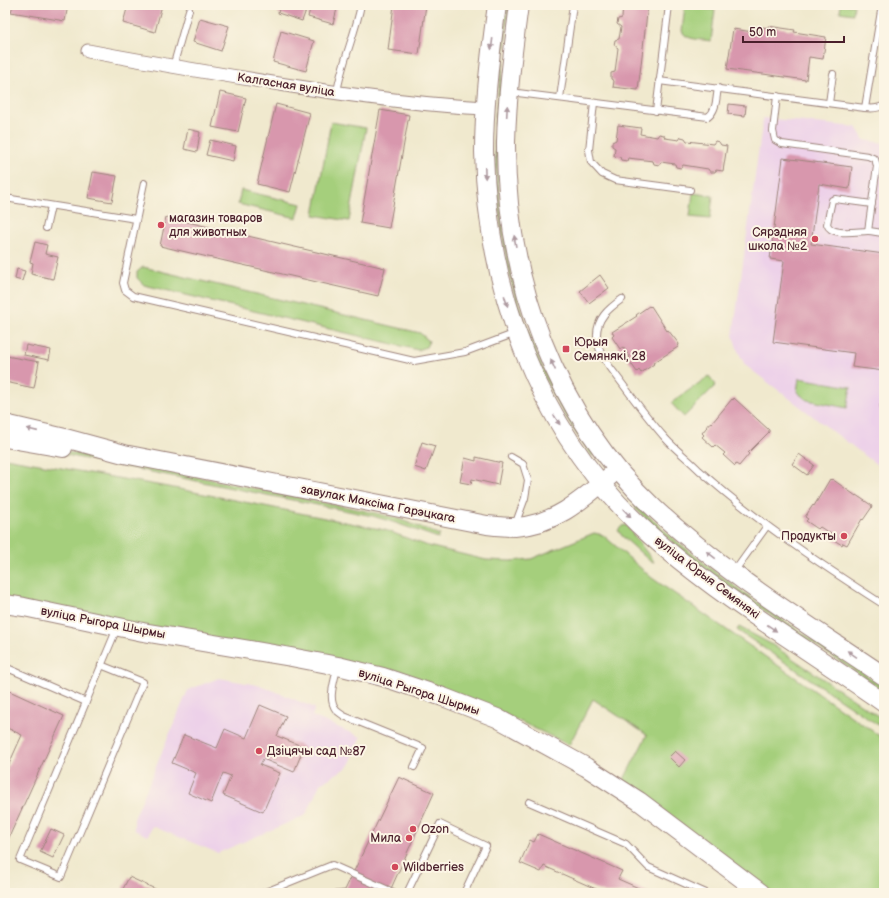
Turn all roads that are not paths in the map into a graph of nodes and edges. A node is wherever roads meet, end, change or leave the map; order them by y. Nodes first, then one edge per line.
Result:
1 (361, 5) edge
2 (497, 5) edge
3 (520, 5) edge
4 (573, 5) edge
5 (669, 5) edge
6 (882, 5) edge
7 (189, 10) dead end
8 (88, 51) dead end
9 (173, 67) junction
10 (833, 74) dead end
11 (659, 81) junction
12 (718, 88) junction
13 (337, 92) junction
14 (508, 92) junction
15 (777, 96) junction
16 (560, 98) junction
17 (594, 103) junction
18 (828, 103) junction
19 (884, 105) edge
20 (486, 108) junction
21 (865, 108) junction
22 (656, 111) junction
23 (144, 183) dead end
24 (690, 190) dead end
25 (5, 198) edge
26 (872, 204) junction
27 (51, 206) junction
28 (136, 219) junction
29 (46, 228) dead end
30 (868, 231) junction
31 (884, 233) edge
32 (622, 299) dead end
33 (516, 333) junction
34 (5, 424) edge
35 (5, 438) edge
36 (124, 454) junction
37 (511, 457) dead end
38 (618, 469) junction
39 (601, 483) junction
40 (767, 526) junction
41 (514, 527) junction
42 (734, 573) junction
43 (5, 604) edge
44 (884, 605) edge
45 (117, 626) junction
46 (101, 665) junction
47 (338, 666) junction
48 (5, 667) edge
49 (884, 676) edge
50 (86, 702) junction
51 (884, 703) edge
52 (414, 767) dead end
53 (529, 802) dead end
54 (263, 893) edge
55 (395, 893) edge
56 (407, 893) edge
57 (464, 893) edge
58 (706, 893) edge
59 (760, 893) edge

1 - 13 lane
2 -> 20 main road, вуліца Юрыя Семянякі
3 - 14 main road, вуліца Юрыя Семянякі
4 - 16 lane
5 - 11 lane
6 - 21 lane
7 - 9 lane
8 - 9 street, Калгасная вуліца
9 - 13 street, Калгасная вуліца
10 - 18 lane
11 - 12 lane
11 - 22 lane
12 - 15 lane
12 - 22 lane
13 - 20 street, Калгасная вуліца
14 - 16 lane
38 -> 14 main road, вуліца Юрыя Семянякі
15 - 18 lane
15 - 26 lane
16 - 17 lane
17 - 22 lane
17 - 24 lane
18 - 21 lane
19 - 21 lane
20 -> 33 main road, вуліца Юрыя Семянякі
23 - 28 lane
25 - 27 lane
26 - 30 lane
26 - 30 lane
27 - 28 lane
27 - 29 lane
28 - 33 lane
30 - 31 lane
32 - 40 lane
33 -> 39 main road, вуліца Юрыя Семянякі
36 -> 34 main road, завулак Максіма Гарэцкага
35 - 36 main road, завулак Максіма Гарэцкага
36 - 41 main road, завулак Максіма Гарэцкага
37 - 41 lane
38 - 39 main road, завулак Максіма Гарэцкага
42 -> 38 main road, вуліца Юрыя Семянякі
39 - 41 main road, завулак Максіма Гарэцкага
39 -> 51 main road, вуліца Юрыя Семянякі
40 - 42 lane
40 - 44 lane
49 -> 42 main road, вуліца Юрыя Семянякі
43 - 45 main road, вуліца Рыгора Шырмы
45 - 46 lane
45 - 47 main road, вуліца Рыгора Шырмы
46 - 50 lane
46 - 50 lane
47 - 52 lane
47 - 59 main road, вуліца Рыгора Шырмы
48 - 50 lane
53 - 58 lane
54 - 55 lane
56 - 57 lane

